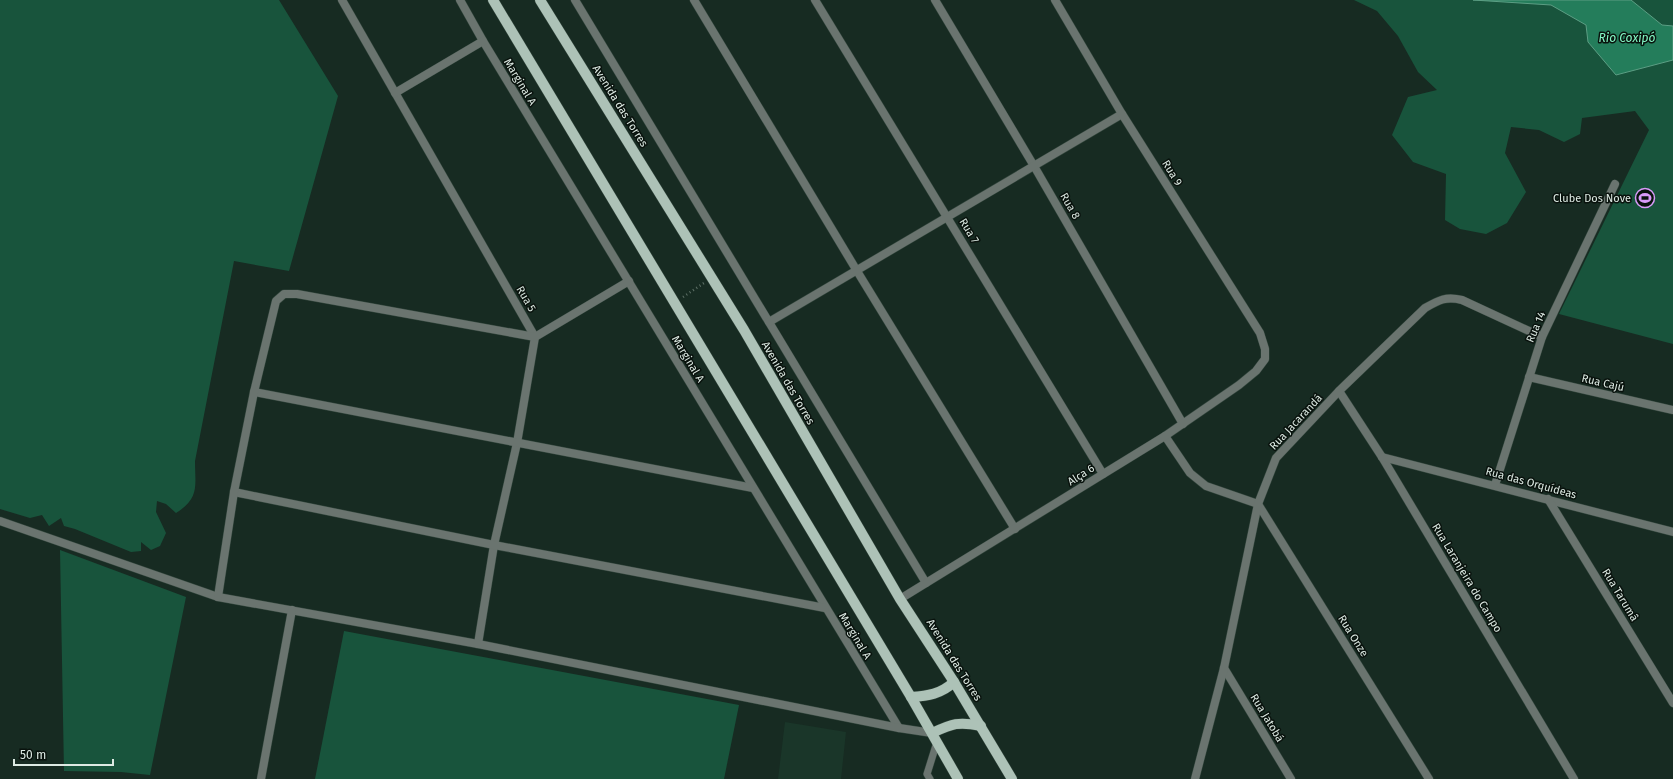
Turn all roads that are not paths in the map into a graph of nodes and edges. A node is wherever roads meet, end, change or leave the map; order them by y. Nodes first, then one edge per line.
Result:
1 (342, 0) edge
2 (460, 0) edge
3 (493, 0) edge
4 (540, 0) edge
5 (575, 0) edge
6 (694, 0) edge
7 (815, 0) edge
8 (935, 0) edge
9 (1055, 0) edge
10 (483, 41) junction
11 (395, 94) junction
12 (1122, 114) junction
13 (1034, 166) junction
14 (1615, 184) dead end
15 (948, 217) junction
16 (857, 271) junction
17 (629, 281) junction
18 (769, 322) junction
19 (535, 337) junction
20 (1542, 337) junction
21 (1265, 359) joint
22 (1529, 376) junction
23 (1339, 391) junction
24 (254, 392) junction
25 (1673, 410) edge
26 (1183, 424) junction
27 (1165, 436) junction
28 (517, 443) junction
29 (1382, 457) junction
30 (1103, 474) junction
31 (1495, 485) junction
32 (753, 488) junction
33 (234, 492) junction
34 (1548, 499) junction
35 (1258, 504) junction
36 (0, 521) edge
37 (1015, 529) junction
38 (1673, 532) edge
39 (494, 545) junction
40 (926, 583) junction
41 (218, 597) junction
42 (900, 599) junction
43 (825, 608) junction
44 (292, 610) junction
45 (478, 644) junction
46 (1224, 668) junction
47 (954, 682) junction
48 (911, 697) junction
49 (1673, 703) edge
50 (981, 726) junction
51 (899, 728) junction
52 (934, 738) junction
53 (261, 779) edge
54 (930, 779) edge
55 (958, 779) edge
56 (1012, 779) edge
57 (1195, 779) edge
58 (1291, 779) edge
59 (1429, 779) edge
60 (1574, 779) edge

1 - 11 street, Rua 5
2 - 10 street, Marginal A
3 - 48 main road
4 - 42 main road, Avenida das Torres
5 - 18 street
6 - 16 street
7 - 15 street, Rua 7
8 - 13 street, Rua 8
9 - 12 street, Rua 9
10 - 11 street
10 - 17 street, Marginal A
11 - 19 street, Rua 5
12 - 13 street
12 - 21 street, Rua 9
13 - 15 street
13 - 26 street, Rua 8
14 - 20 street, Rua 14
15 - 16 street
15 - 30 street, Rua 7
16 - 18 street
16 - 37 street
17 - 19 street
17 - 32 street, Marginal A
18 - 40 street
19 - 24 street
19 - 28 street
20 - 22 street, Rua 14
20 - 23 street, Rua Jacarandá
21 - 26 street, Alça 6
22 - 25 street, Rua Cajú
22 - 31 street, Rua 14
23 - 29 street, Rua Laranjeira do Campo
23 - 35 street, Rua Jacarandá
24 - 28 street
24 - 33 street
26 - 27 street, Alça 6
27 - 30 street, Alça 6
27 - 35 street
28 - 32 street
28 - 39 street
29 - 31 street, Rua das Orquídeas
29 - 60 street, Rua Laranjeira do Campo
30 - 37 street, Alça 6
31 - 34 street, Rua das Orquídeas
32 - 43 street, Marginal A
33 - 39 street
33 - 41 street
34 - 38 street, Rua das Orquídeas
34 - 49 street, Rua Tarumâ
35 - 46 street, Rua Jacarandá
35 - 59 street, Rua Onze
36 - 41 street
37 - 40 street, Alça 6
39 - 43 street
39 - 45 street
40 - 42 street, Alça 6
41 - 44 street
42 - 47 main road, Avenida das Torres
43 - 51 street, Marginal A
44 - 45 street
44 - 53 street
45 - 51 street
46 - 57 street, Rua Jacarandá
46 - 58 street, Rua Jatobá
47 - 48 main road
47 - 50 main road, Avenida das Torres
48 - 52 main road
50 - 52 main road
50 - 56 main road, Avenida das Torres
51 - 52 street
52 - 54 lane
52 - 55 main road

